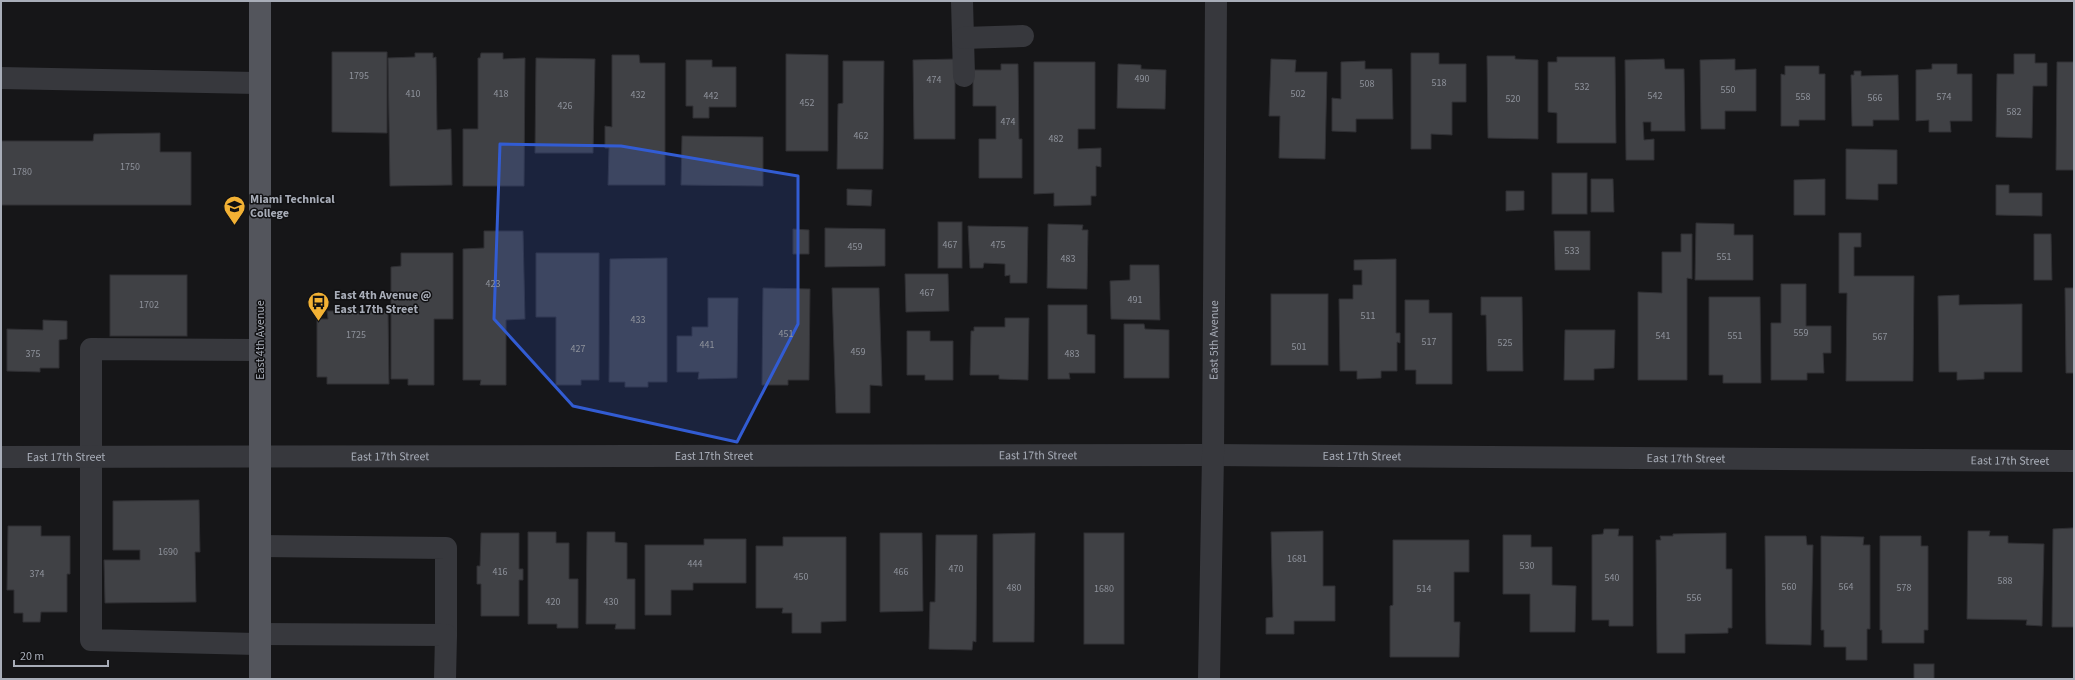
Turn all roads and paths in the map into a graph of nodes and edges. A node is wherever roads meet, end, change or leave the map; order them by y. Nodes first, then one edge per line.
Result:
1 (260, 1) edge
2 (962, 1) edge
3 (1216, 1) edge
4 (1023, 36) dead end
5 (963, 38) junction
6 (964, 76) dead end
7 (1, 78) edge
8 (260, 83) junction
9 (260, 350) junction
10 (1213, 455) junction
11 (1, 457) edge
12 (91, 457) junction
13 (260, 458) junction
14 (2074, 461) edge
15 (260, 546) junction
16 (446, 635) junction
17 (260, 639) junction
18 (260, 679) edge
19 (445, 679) edge
20 (1209, 679) edge

1 - 8 main road, East 4th Avenue
2 - 5 street
3 - 10 street, East 5th Avenue
4 - 5 street
5 - 6 street
7 - 8 street
8 - 9 main road, East 4th Avenue
9 - 12 street
9 - 13 main road, East 4th Avenue
10 - 13 street, East 17th Street
10 - 14 street, East 17th Street
10 - 20 street, East 5th Avenue
11 - 12 street, East 17th Street
12 - 13 street, East 17th Street
12 - 17 street
13 - 15 main road, East 4th Avenue
15 - 16 street
15 - 17 main road, East 4th Avenue
16 - 17 street
16 - 19 street
17 - 18 main road, East 4th Avenue

